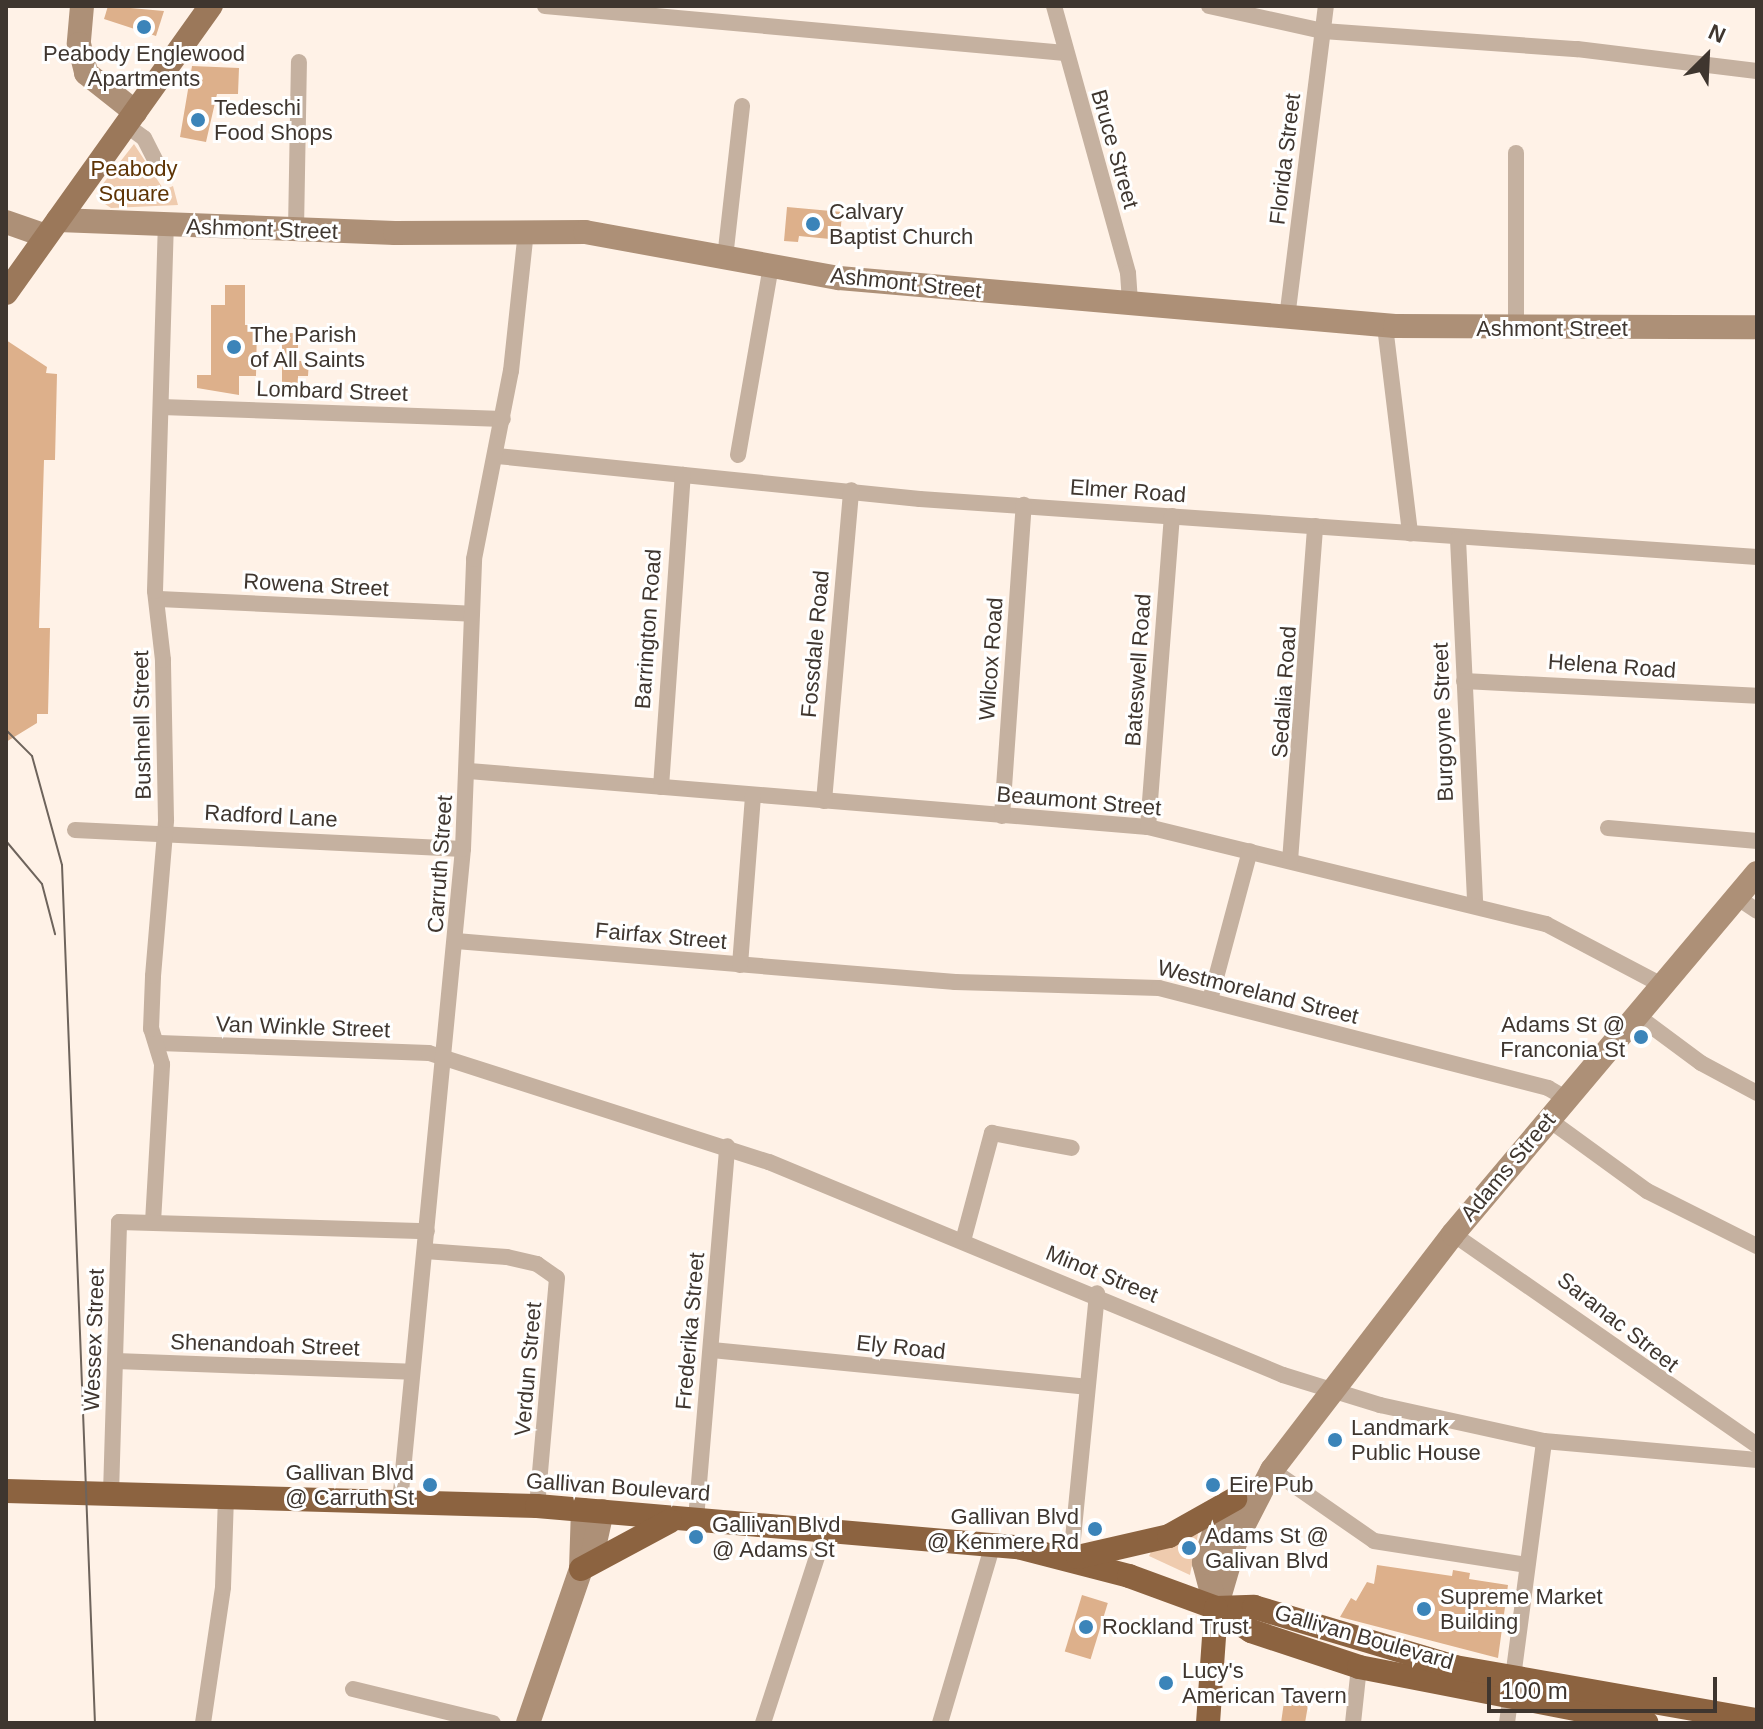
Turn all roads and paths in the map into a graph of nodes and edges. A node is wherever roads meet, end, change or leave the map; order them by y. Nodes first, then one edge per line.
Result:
1 (82, 6) edge
2 (211, 6) edge
3 (545, 6) edge
4 (1054, 6) edge
5 (1209, 6) edge
6 (1326, 6) edge
7 (1323, 31) junction
8 (1065, 53) junction
9 (299, 62) dead end
10 (1757, 71) edge
11 (742, 106) dead end
12 (130, 119) junction
13 (1516, 153) dead end
14 (158, 166) dead end
15 (6, 222) edge
16 (166, 225) junction
17 (52, 228) junction
18 (296, 230) junction
19 (526, 231) junction
20 (725, 258) junction
21 (771, 266) junction
22 (6, 293) edge
23 (1130, 304) junction
24 (1287, 318) junction
25 (1385, 326) junction
26 (1757, 327) edge
27 (1516, 330) junction
28 (161, 407) junction
29 (503, 419) junction
30 (738, 455) dead end
31 (497, 456) junction
32 (683, 475) junction
33 (851, 490) junction
34 (1024, 505) junction
35 (1172, 516) junction
36 (1315, 526) junction
37 (1410, 534) junction
38 (1458, 539) junction
39 (1757, 557) edge
40 (159, 599) junction
41 (472, 614) junction
42 (1464, 681) junction
43 (1757, 696) edge
44 (469, 771) junction
45 (661, 787) junction
46 (753, 795) junction
47 (824, 801) junction
48 (1002, 816) junction
49 (1148, 827) junction
50 (1608, 828) dead end
51 (75, 830) dead end
52 (163, 832) junction
53 (1757, 841) edge
54 (463, 849) junction
55 (1250, 851) junction
56 (1290, 861) junction
57 (1757, 873) edge
58 (1475, 904) junction
59 (1747, 904) edge
60 (456, 941) junction
61 (740, 965) junction
62 (1660, 984) junction
63 (1210, 1000) junction
64 (1635, 1014) junction
65 (159, 1043) junction
66 (446, 1057) junction
67 (1757, 1093) edge
68 (1565, 1098) junction
69 (1548, 1119) junction
70 (727, 1146) junction
71 (1072, 1148) dead end
72 (153, 1222) junction
73 (427, 1231) junction
74 (1453, 1234) junction
75 (963, 1241) junction
76 (1757, 1246) edge
77 (425, 1251) junction
78 (1097, 1293) junction
79 (712, 1350) junction
80 (116, 1361) junction
81 (412, 1372) junction
82 (1086, 1387) junction
83 (1334, 1391) junction
84 (1544, 1441) junction
85 (1757, 1445) edge
86 (1757, 1460) edge
87 (1272, 1470) junction
88 (6, 1491) edge
89 (111, 1494) junction
90 (226, 1497) junction
91 (1235, 1499) junction
92 (400, 1502) junction
93 (537, 1506) junction
94 (592, 1510) junction
95 (688, 1518) junction
96 (826, 1529) junction
97 (993, 1544) junction
98 (1071, 1559) junction
99 (1527, 1565) junction
100 (581, 1569) junction
101 (1216, 1608) junction
102 (1359, 1667) junction
103 (353, 1689) dead end
104 (1510, 1701) edge
105 (1757, 1720) edge
106 (203, 1723) edge
107 (493, 1723) edge
108 (528, 1723) edge
109 (763, 1723) edge
110 (940, 1723) edge
111 (1208, 1723) edge
112 (1353, 1723) edge
113 (1647, 1723) edge

1 - 12 main road
2 - 12 main road
3 - 8 street
4 - 8 street, Bruce Street
5 - 7 street
6 - 7 street, Florida Street
7 - 10 street
7 - 24 street, Florida Street
8 - 23 street, Bruce Street
9 - 18 street
11 - 20 street
12 - 14 street
12 - 17 main road
13 - 27 street
15 - 17 main road, Ashmont Street
16 - 17 main road, Ashmont Street
16 - 18 main road, Ashmont Street
16 - 28 street, Bushnell Street
17 - 22 main road
18 - 19 main road, Ashmont Street
19 - 20 main road, Ashmont Street
19 - 29 street, Carruth Street
20 - 21 main road, Ashmont Street
21 - 23 main road, Ashmont Street
21 - 30 street
23 - 24 main road, Ashmont Street
24 - 25 main road, Ashmont Street
25 - 27 main road, Ashmont Street
25 - 37 street
26 - 27 main road, Ashmont Street
28 - 29 street, Lombard Street
28 - 40 street, Bushnell Street
29 - 31 street, Carruth Street
31 - 32 street, Elmer Road
31 - 41 street, Carruth Street
32 - 33 street, Elmer Road
32 - 45 street, Barrington Road
33 - 34 street, Elmer Road
33 - 47 street, Fossdale Road
34 - 35 street, Elmer Road
34 - 48 street, Wilcox Road
35 - 36 street, Elmer Road
35 - 49 street, Bateswell Road
36 - 37 street, Elmer Road
36 - 56 street, Sedalia Road
37 - 38 street, Elmer Road
38 - 39 street, Elmer Road
38 - 42 street, Burgoyne Street
40 - 41 street, Rowena Street
40 - 52 street, Bushnell Street
41 - 44 street, Carruth Street
42 - 43 street, Helena Road
42 - 58 street, Burgoyne Street
44 - 45 street, Beaumont Street
44 - 54 street, Carruth Street
45 - 46 street, Beaumont Street
46 - 47 street, Beaumont Street
46 - 61 street, Fairfax Street
47 - 48 street, Beaumont Street
48 - 49 street, Beaumont Street
49 - 55 street, Beaumont Street
50 - 53 street
51 - 52 street, Radford Lane
52 - 54 street, Radford Lane
52 - 65 street, Bushnell Street
54 - 60 street, Carruth Street
55 - 56 street, Beaumont Street
55 - 63 street
56 - 58 street, Beaumont Street
57 - 59 main road, Adams Street
58 - 62 street, Beaumont Street
59 - 62 main road, Adams Street
60 - 61 street, Fairfax Street
60 - 66 street, Carruth Street
61 - 63 street, Westmoreland Street
62 - 64 main road, Adams Street
63 - 68 street, Westmoreland Street
64 - 67 street
64 - 68 main road, Adams Street
65 - 66 street, Van Winkle Street
65 - 72 street, Bushnell Street
66 - 70 street, Minot Street
66 - 73 street, Carruth Street
68 - 69 main road, Adams Street
69 - 74 main road, Adams Street
69 - 76 street
70 - 75 street, Minot Street
70 - 79 street, Frederika Street
71 - 75 street
72 - 73 street
72 - 80 street, Wessex Street
73 - 77 street, Carruth Street
74 - 83 main road, Adams Street
74 - 85 street, Saranac Street
75 - 78 street, Minot Street
77 - 81 street, Carruth Street
77 - 93 street, Verdun Street
78 - 82 street
78 - 83 street, Minot Street
79 - 82 street, Ely Road
79 - 95 street, Frederika Street
80 - 81 street, Shenandoah Street
80 - 89 street, Wessex Street
81 - 92 street, Carruth Street
82 - 98 street
83 - 84 street, Minot Street
83 - 87 main road, Adams Street
84 - 86 street, Minot Street
84 - 99 street
87 - 91 main road, Adams Street
87 - 99 street
87 - 101 main road, Adams Street
88 - 89 highway, Gallivan Boulevard
89 - 90 highway, Gallivan Boulevard
90 - 92 highway, Gallivan Boulevard
90 - 106 street
91 - 98 highway
91 - 101 main road, Adams Street
92 - 93 highway, Gallivan Boulevard
93 - 94 highway, Gallivan Boulevard
94 - 95 highway, Gallivan Boulevard
94 - 100 main road
95 - 96 highway, Gallivan Boulevard
95 - 100 highway
96 - 97 highway, Gallivan Boulevard
96 - 109 street
97 - 98 highway, Gallivan Boulevard
97 - 110 street
98 - 101 highway, Gallivan Boulevard
99 - 104 street
100 - 108 main road
101 - 102 highway, Gallivan Boulevard
101 - 104 highway, Gallivan Boulevard
101 - 111 highway
102 - 104 highway, Gallivan Boulevard
102 - 112 street
103 - 107 street
104 - 105 highway, Gallivan Boulevard
104 - 113 highway, Gallivan Boulevard

